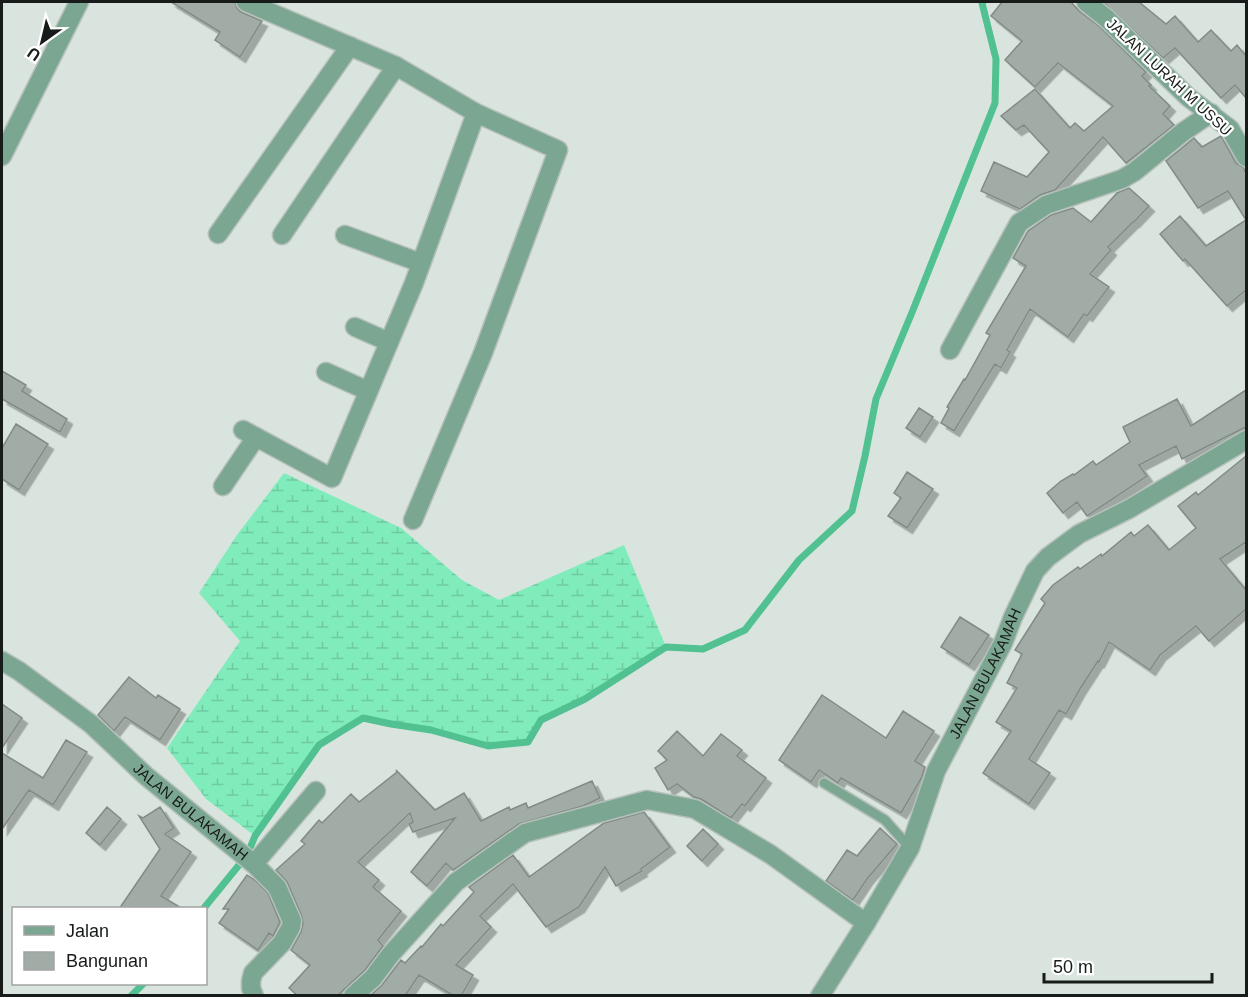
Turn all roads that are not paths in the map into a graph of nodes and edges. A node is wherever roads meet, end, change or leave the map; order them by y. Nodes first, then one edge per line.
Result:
1 (80, 2) edge
2 (246, 2) edge
3 (1086, 2) edge
4 (350, 46) junction
5 (396, 66) junction
6 (476, 113) junction
7 (1211, 113) junction
8 (2, 156) edge
9 (1246, 157) edge
10 (219, 234) dead end
11 (282, 235) dead end
12 (345, 235) dead end
13 (421, 263) junction
14 (355, 327) dead end
15 (389, 342) junction
16 (950, 350) dead end
17 (326, 372) dead end
18 (368, 391) junction
19 (1246, 440) edge
20 (223, 486) dead end
21 (413, 520) dead end
22 (2, 661) edge
23 (824, 783) dead end
24 (316, 791) dead end
25 (910, 848) junction
26 (254, 864) junction
27 (866, 922) junction
28 (254, 996) edge
29 (353, 996) edge
30 (820, 996) edge

1 - 8 street
2 - 4 street
3 - 7 street, JALAN LURAH M USSU
4 - 5 street
4 - 10 street
5 - 6 street
5 - 11 street
6 - 13 street
6 - 21 street
7 - 9 street, JALAN LURAH M USSU
7 - 16 street
12 - 13 street
13 - 15 street
14 - 15 street
15 - 18 street
17 - 18 street
18 - 20 street
19 - 25 street, JALAN BULAKAMAH
22 - 26 street, JALAN BULAKAMAH
23 - 25 lane
24 - 26 street
25 - 27 street, JALAN BULAKAMAH
26 - 28 street, JALAN BULAKAMAH
27 - 29 street
27 - 30 street, JALAN BULAKAMAH

